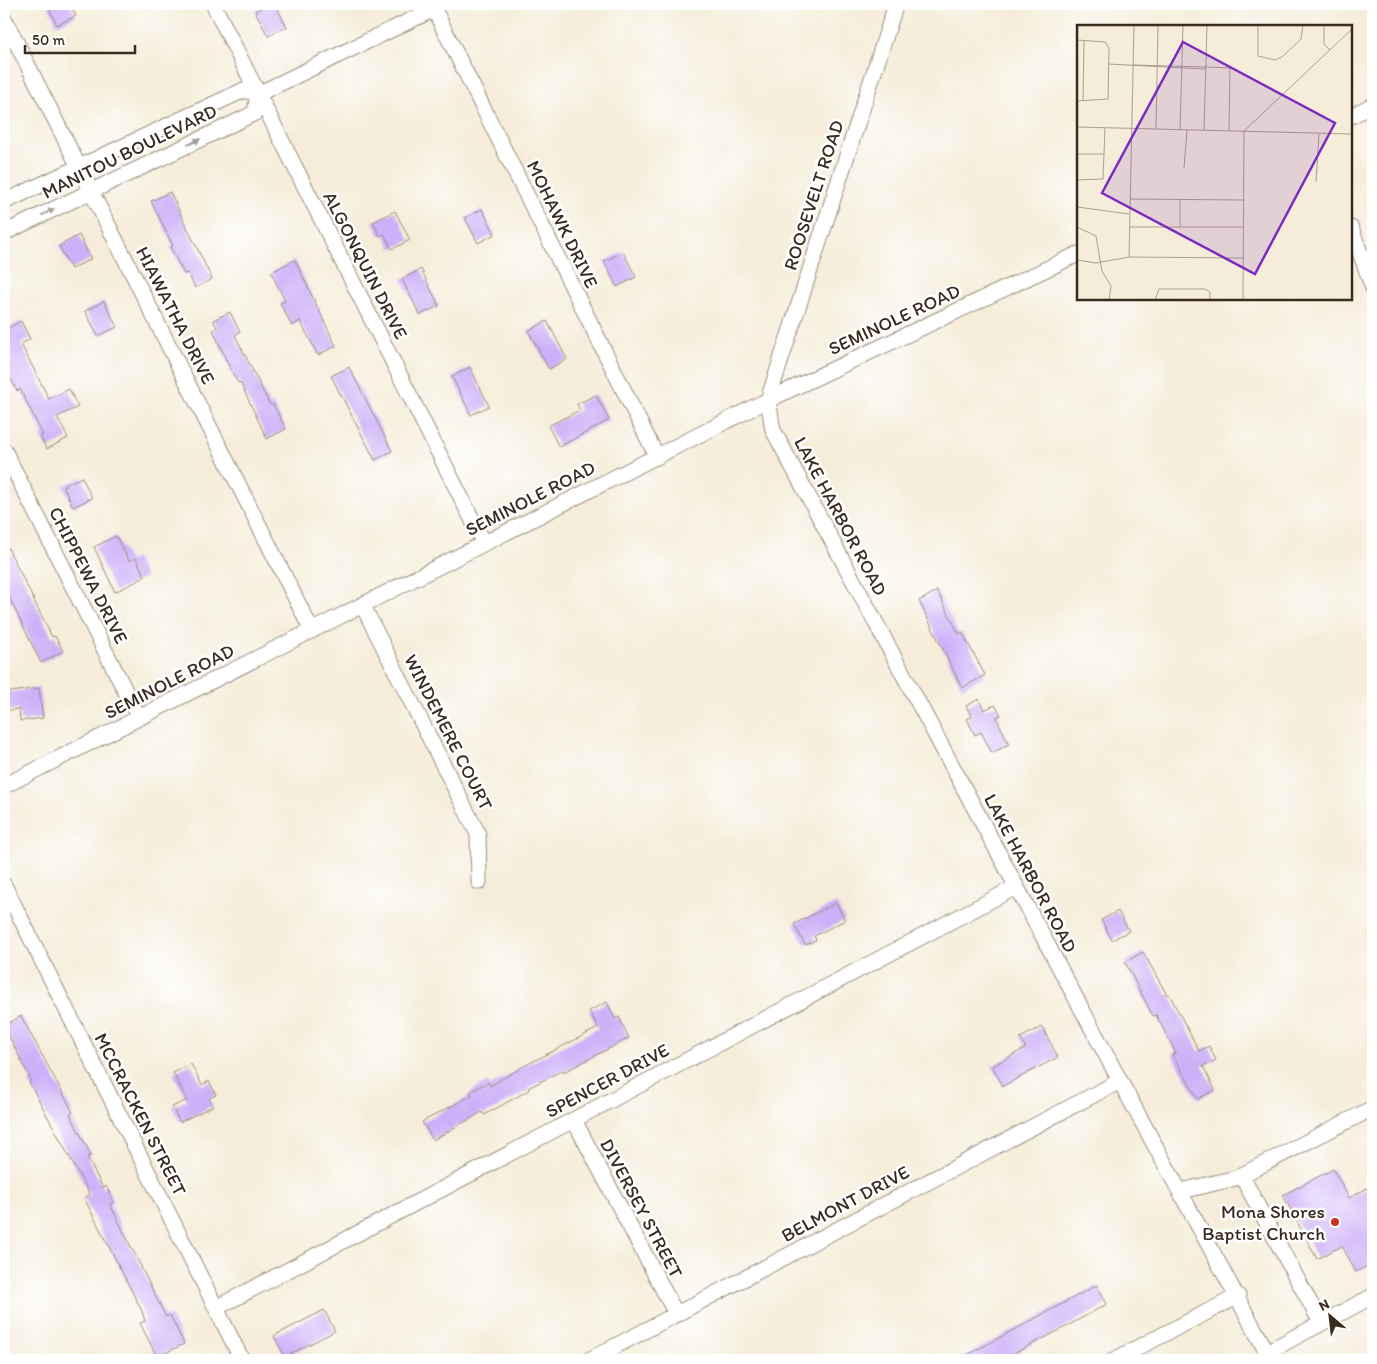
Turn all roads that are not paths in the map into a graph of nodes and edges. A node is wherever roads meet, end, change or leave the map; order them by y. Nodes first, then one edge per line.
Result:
1 (213, 4) edge
2 (896, 4) edge
3 (434, 9) joint
4 (4, 18) edge
5 (258, 94) junction
6 (1373, 104) edge
7 (1352, 115) edge
8 (78, 165) junction
9 (91, 191) junction
10 (4, 202) edge
11 (1352, 231) edge
12 (4, 233) edge
13 (1077, 254) edge
14 (1373, 288) edge
15 (768, 400) junction
16 (4, 450) edge
17 (657, 457) junction
18 (484, 543) junction
19 (363, 606) junction
20 (312, 631) junction
21 (139, 718) junction
22 (4, 786) edge
23 (479, 882) dead end
24 (4, 885) edge
25 (1016, 887) junction
26 (1120, 1081) junction
27 (1373, 1108) edge
28 (574, 1120) junction
29 (1241, 1175) junction
30 (1181, 1191) junction
31 (1238, 1296) junction
32 (1373, 1296) edge
33 (216, 1308) junction
34 (676, 1314) junction
35 (1321, 1323) junction
36 (1269, 1356) edge
37 (242, 1360) edge
38 (589, 1360) edge
39 (1114, 1360) edge

1 - 5 street, ALGONQUIN DRIVE
2 - 15 street, ROOSEVELT ROAD
3 - 5 street, MANITOU BOULEVARD
3 - 17 street, MOHAWK DRIVE
4 - 8 street, HIAWATHA DRIVE
5 - 8 street, MANITOU BOULEVARD
9 -> 5 street, MANITOU BOULEVARD
5 - 18 street, ALGONQUIN DRIVE
6 - 7 street
8 - 9 street, HIAWATHA DRIVE
8 - 10 street, MANITOU BOULEVARD
12 -> 9 street, MANITOU BOULEVARD
9 - 20 street, HIAWATHA DRIVE
11 - 14 street
13 - 15 street, SEMINOLE ROAD
15 - 17 street, SEMINOLE ROAD
15 - 25 street, LAKE HARBOR ROAD
16 - 21 street, CHIPPEWA DRIVE
17 - 18 street, SEMINOLE ROAD
18 - 19 street, SEMINOLE ROAD
19 - 20 street, SEMINOLE ROAD
19 - 23 street, WINDEMERE COURT
20 - 21 street, SEMINOLE ROAD
21 - 22 street, SEMINOLE ROAD
24 - 33 street, MCCRACKEN STREET
25 - 26 street, LAKE HARBOR ROAD
25 - 28 street, SPENCER DRIVE
26 - 30 street, LAKE HARBOR ROAD
26 - 34 street, BELMONT DRIVE
27 - 29 street
28 - 33 street, SPENCER DRIVE
28 - 34 street, DIVERSEY STREET
29 - 30 street
29 - 35 street
30 - 31 street, LAKE HARBOR ROAD
31 - 36 street, LAKE HARBOR ROAD
31 - 39 street
32 - 35 street
33 - 37 street, MCCRACKEN STREET
34 - 38 street, BELMONT DRIVE
35 - 36 street

